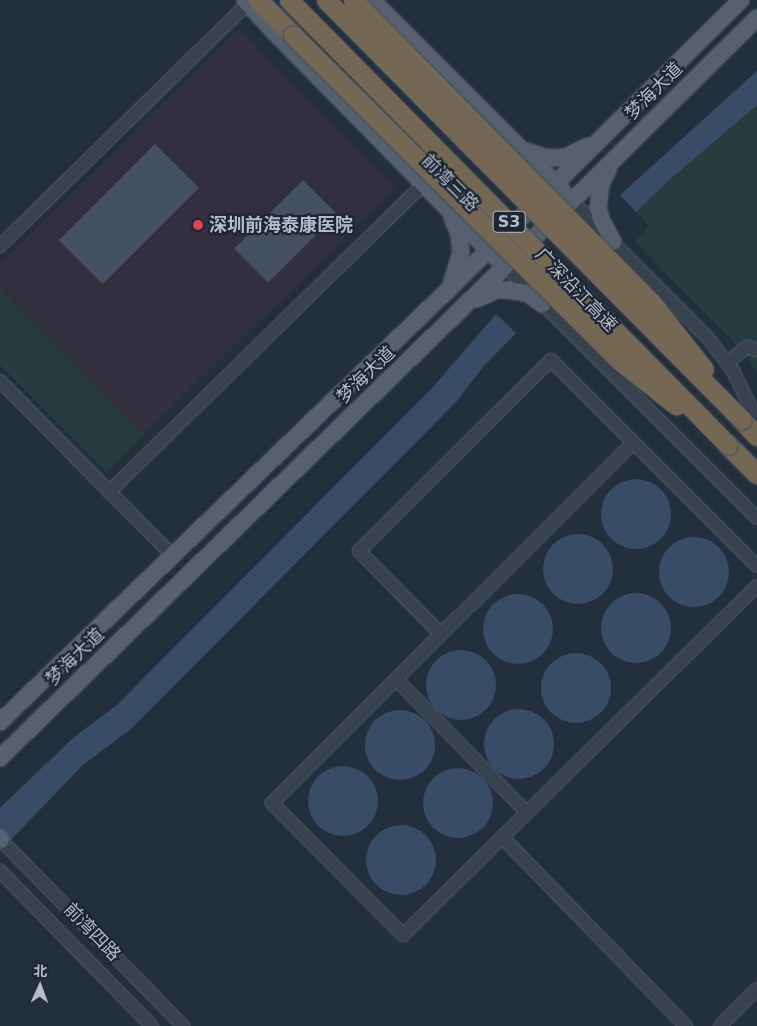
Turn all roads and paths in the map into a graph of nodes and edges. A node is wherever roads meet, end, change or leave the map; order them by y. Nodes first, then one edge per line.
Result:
1 (289, 0) edge
2 (326, 0) edge
3 (353, 0) edge
4 (372, 0) edge
5 (741, 0) edge
6 (250, 1) edge
7 (757, 18) edge
8 (614, 127) junction
9 (513, 141) junction
10 (614, 159) junction
11 (423, 184) junction
12 (556, 184) junction
13 (572, 201) junction
14 (449, 210) junction
15 (613, 242) junction
16 (0, 246) edge
17 (488, 250) junction
18 (505, 266) junction
19 (450, 288) junction
20 (542, 304) junction
21 (462, 308) junction
22 (757, 350) edge
23 (727, 363) junction
24 (0, 381) edge
25 (749, 420) edge
26 (757, 436) edge
27 (634, 443) junction
28 (728, 445) junction
29 (757, 474) edge
30 (109, 492) junction
31 (757, 518) edge
32 (172, 556) junction
33 (757, 566) edge
34 (757, 586) edge
35 (441, 634) junction
36 (396, 679) junction
37 (0, 722) edge
38 (0, 758) edge
39 (527, 813) junction
40 (502, 837) junction
41 (0, 839) edge
42 (0, 871) edge
43 (757, 989) edge
44 (152, 1026) edge
45 (183, 1026) edge
46 (686, 1026) edge
47 (720, 1026) edge

1 - 28 highway, 广深沿江高速 / S3, bridge
2 - 25 highway, 广深沿江高速 / S3, bridge
3 - 25 highway, bridge
4 - 9 main road
5 - 8 main road, 梦海大道
6 - 11 main road, 前湾三路
6 - 16 street
6 - 28 highway, bridge
7 - 10 main road, 梦海大道
8 - 9 main road
8 - 12 main road, 梦海大道
9 - 12 main road
10 - 13 main road, 梦海大道
10 - 15 main road
11 - 14 main road, 前湾三路
11 - 30 street
12 - 13 main road
12 - 17 main road, 梦海大道
13 - 15 street
13 - 18 main road, 梦海大道
14 - 17 main road, 前湾三路
14 - 19 main road
15 - 23 street
17 - 18 main road, 前湾三路
17 - 19 main road, 梦海大道
18 - 20 street, 前湾三路
18 - 21 main road, 梦海大道
19 - 32 main road, 梦海大道
20 - 21 main road
20 - 31 street, 前湾三路
21 - 38 main road, 梦海大道
22 - 23 street
23 - 25 street
24 - 30 street
25 - 26 highway, 广深沿江高速 / S3
27 - 33 street
27 - 35 street
27 - 35 street
28 - 29 highway, 广深沿江高速 / S3
30 - 32 street
32 - 37 main road, 梦海大道
34 - 39 street
35 - 36 street
36 - 39 street
36 - 40 street
39 - 40 street
40 - 46 street
41 - 45 street, 前湾四路
42 - 44 street, 前湾四路
43 - 47 street

